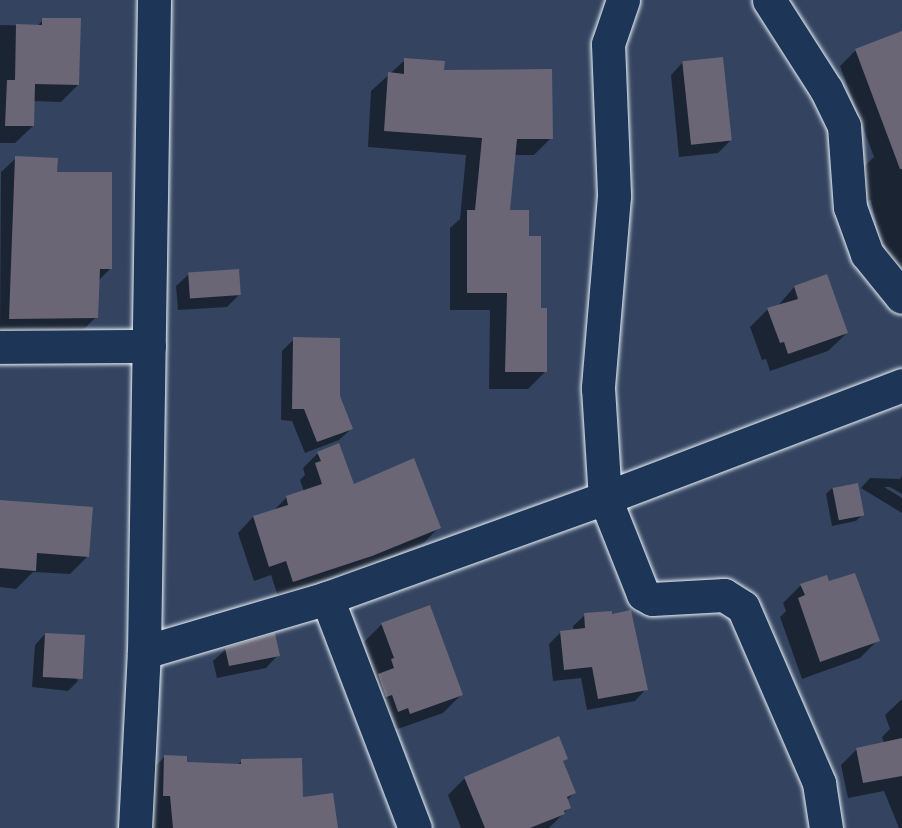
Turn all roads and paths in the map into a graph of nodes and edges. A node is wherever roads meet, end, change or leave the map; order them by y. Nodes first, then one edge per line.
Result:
1 (154, 0) edge
2 (623, 0) edge
3 (769, 0) edge
4 (902, 297) edge
5 (149, 346) junction
6 (0, 347) edge
7 (902, 385) edge
8 (606, 498) junction
9 (327, 598) junction
10 (144, 652) junction
11 (135, 828) edge
12 (415, 828) edge
13 (826, 828) edge

1 - 5 street
2 - 8 street
3 - 4 street
5 - 6 street
5 - 10 street
7 - 8 street
8 - 9 street
8 - 13 street
9 - 10 street
9 - 12 street
10 - 11 street

